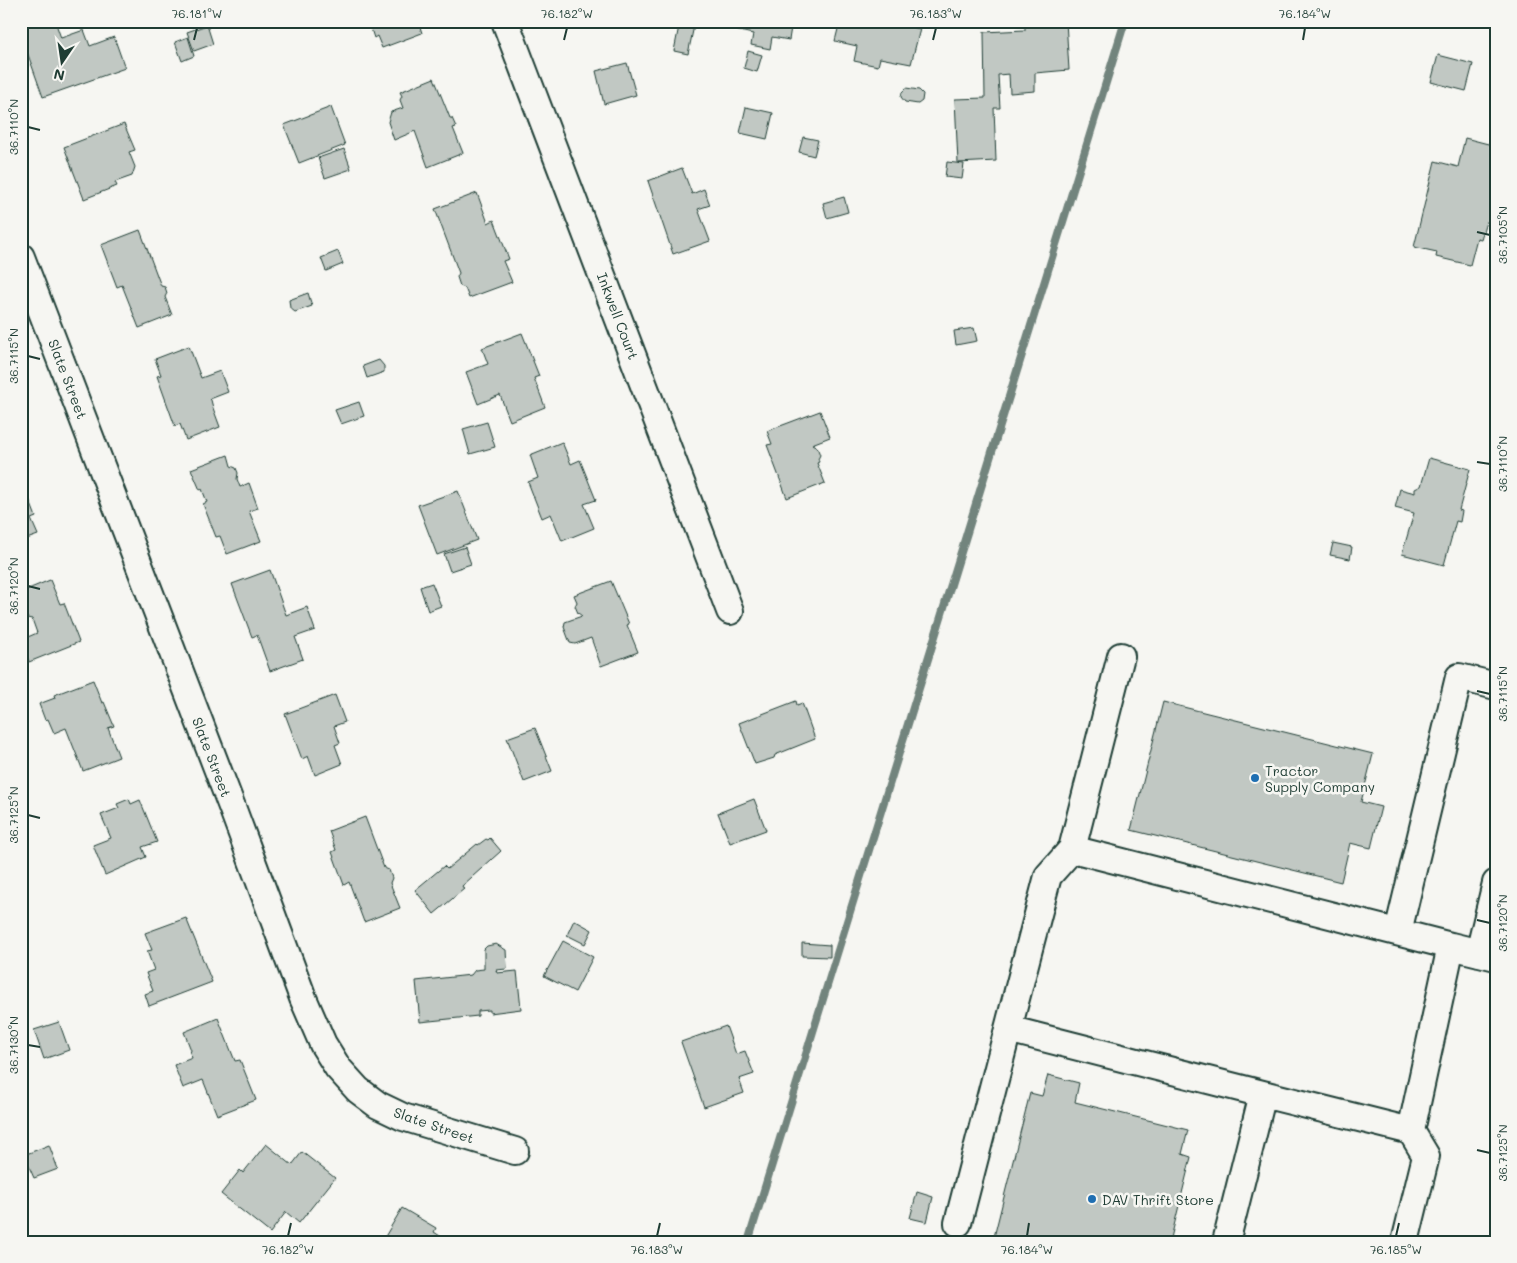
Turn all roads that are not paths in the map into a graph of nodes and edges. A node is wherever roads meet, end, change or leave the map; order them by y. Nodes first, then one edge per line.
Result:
1 (505, 21) edge
2 (21, 257) edge
3 (730, 611) dead end
4 (1121, 656) dead end
5 (1496, 686) edge
6 (1072, 849) junction
7 (1496, 883) edge
8 (1398, 932) junction
9 (1451, 946) junction
10 (1487, 955) edge
11 (1008, 1029) junction
12 (1264, 1094) junction
13 (1411, 1131) junction
14 (514, 1151) dead end
15 (958, 1223) dead end
16 (1226, 1242) edge
17 (1405, 1242) edge

1 - 3 street, Inkwell Court
2 - 14 street, Slate Street
4 - 6 street
5 - 8 street
6 - 8 street
6 - 11 street
7 - 10 street
8 - 9 street
9 - 10 street
9 - 13 street
11 - 12 street
11 - 15 street
12 - 13 street
12 - 16 street
13 - 17 street

